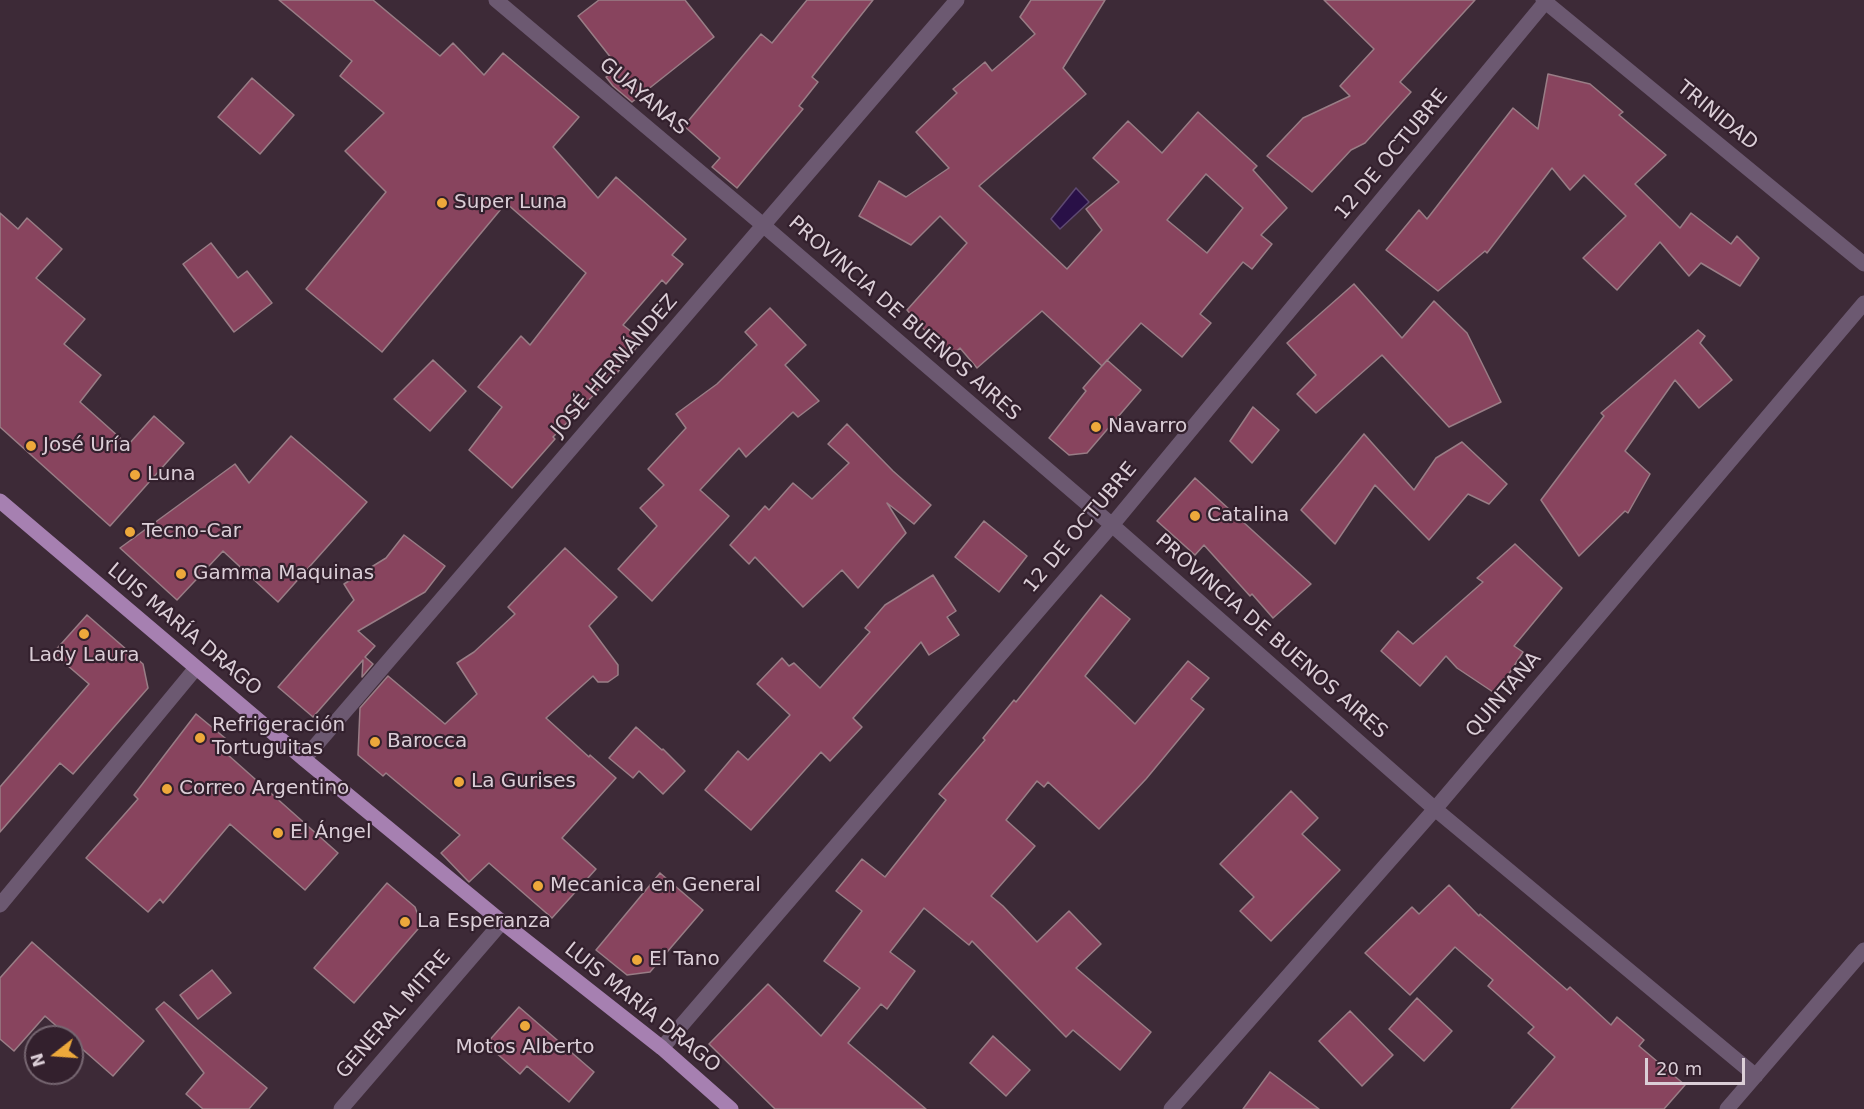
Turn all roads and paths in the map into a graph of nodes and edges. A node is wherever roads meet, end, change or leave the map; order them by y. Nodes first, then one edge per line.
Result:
1 (496, 0) edge
2 (957, 0) edge
3 (1545, 1) edge
4 (763, 225) junction
5 (1864, 264) edge
6 (1864, 303) edge
7 (0, 501) edge
8 (1112, 525) junction
9 (196, 668) junction
10 (304, 759) junction
11 (1435, 809) junction
12 (0, 905) edge
13 (502, 922) junction
14 (1864, 950) edge
15 (662, 1048) junction
16 (1755, 1076) junction
17 (341, 1109) edge
18 (731, 1109) edge
19 (1171, 1109) edge
20 (1727, 1109) edge

1 - 4 street, GUAYANAS
2 - 4 street, JOSÉ HERNÁNDEZ
3 - 5 street, TRINIDAD
3 - 8 street, 12 DE OCTUBRE
4 - 8 street, PROVINCIA DE BUENOS AIRES
4 - 10 street, JOSÉ HERNÁNDEZ
6 - 11 street, QUINTANA
7 - 9 main road, LUIS MARÍA DRAGO
8 - 11 street, PROVINCIA DE BUENOS AIRES
8 - 15 street, 12 DE OCTUBRE
9 - 10 main road, LUIS MARÍA DRAGO
9 - 12 street
10 - 13 main road, LUIS MARÍA DRAGO
11 - 16 street, PROVINCIA DE BUENOS AIRES
11 - 19 street, QUINTANA
13 - 15 main road, LUIS MARÍA DRAGO
13 - 17 street, GENERAL MITRE
14 - 16 street
15 - 18 main road, LUIS MARÍA DRAGO
16 - 20 street

